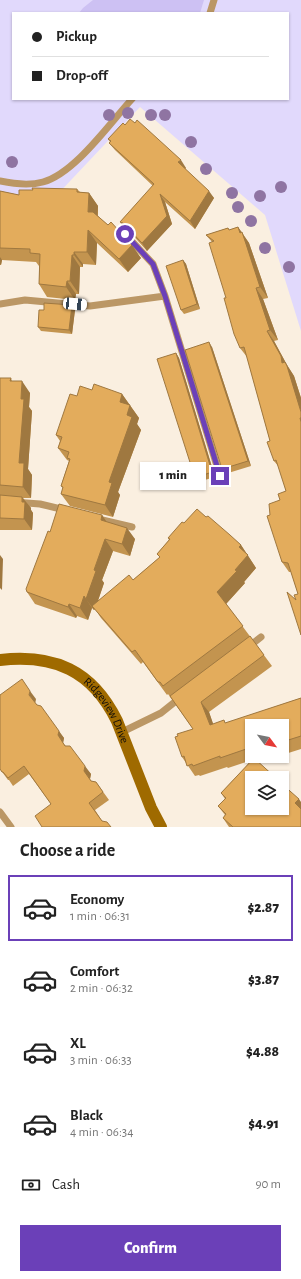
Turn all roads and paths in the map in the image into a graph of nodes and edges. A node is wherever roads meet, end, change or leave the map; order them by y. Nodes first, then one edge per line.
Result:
1 (214, 0) edge
2 (210, 12) edge
3 (131, 100) edge
4 (0, 181) edge
5 (125, 234) edge
6 (165, 296) junction
7 (0, 304) edge
8 (220, 476) dead end
9 (0, 501) edge
10 (71, 512) edge
11 (94, 517) edge
12 (132, 527) dead end
13 (261, 637) dead end
14 (242, 651) edge
15 (0, 660) edge
16 (186, 694) edge
17 (122, 732) junction
18 (0, 812) edge
19 (11, 827) edge
20 (161, 827) edge

1 - 2 lane
3 - 4 lane
5 - 6 lane
6 - 7 lane
6 - 8 lane
9 - 10 lane
11 - 12 lane
13 - 14 lane
15 - 17 street, Ridgeview Drive
16 - 17 lane
17 - 20 street, Ridgeview Drive
18 - 19 lane

